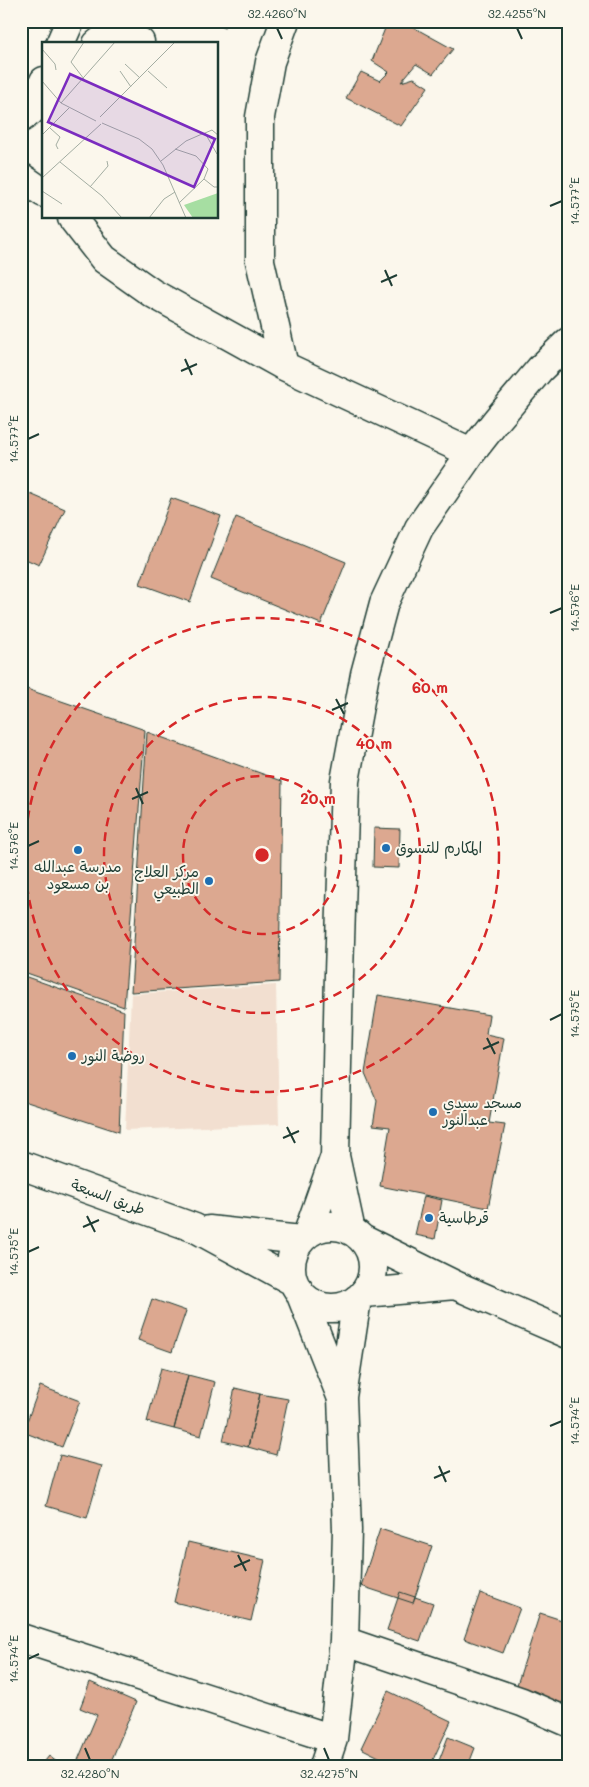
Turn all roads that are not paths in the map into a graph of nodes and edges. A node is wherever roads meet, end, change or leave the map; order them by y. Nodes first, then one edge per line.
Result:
1 (70, 21) edge
2 (285, 21) edge
3 (61, 42) edge
4 (100, 42) edge
5 (140, 42) dead end
6 (42, 86) edge
7 (32, 112) edge
8 (21, 177) edge
9 (42, 192) edge
10 (73, 219) edge
11 (568, 342) edge
12 (284, 366) junction
13 (472, 453) junction
14 (336, 1156) junction
15 (21, 1165) edge
16 (196, 1228) junction
17 (357, 1235) junction
18 (305, 1236) junction
19 (455, 1285) junction
20 (296, 1286) junction
21 (361, 1296) junction
22 (568, 1334) edge
23 (342, 1397) junction
24 (21, 1638) edge
25 (344, 1641) junction
26 (568, 1722) edge
27 (333, 1739) junction
28 (324, 1766) edge

1 - 3 street
2 - 12 street
4 - 5 street
6 - 7 street
8 - 9 street
10 - 12 street
11 - 13 street
12 - 13 street
13 - 14 street
14 - 17 street
14 - 18 street
15 - 16 street, طريق السبعة
16 - 18 street
16 - 20 street
17 - 18 street
17 - 19 street
17 - 21 street
18 - 20 street
19 - 21 street
19 - 22 street
20 - 21 street
20 - 23 street
21 - 23 street
23 - 25 street
24 - 27 street
25 - 26 street
25 - 27 street
27 - 28 street

